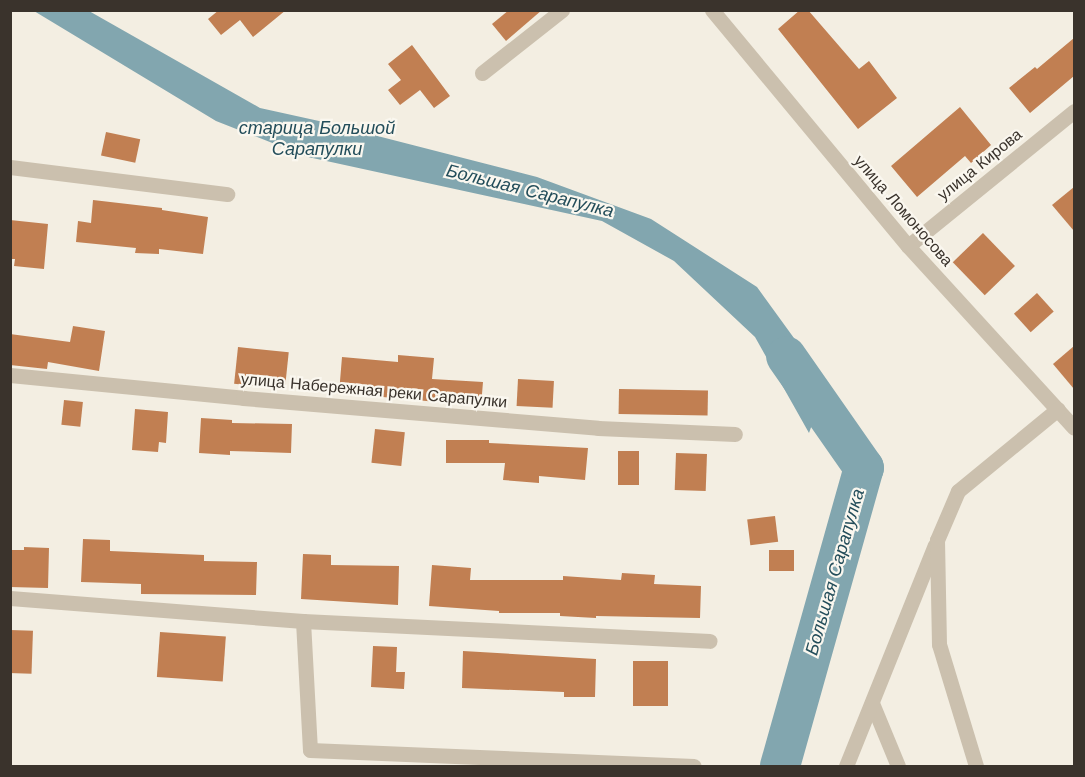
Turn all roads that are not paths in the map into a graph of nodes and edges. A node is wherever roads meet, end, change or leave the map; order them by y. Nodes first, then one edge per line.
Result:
1 (562, 10) edge
2 (712, 10) edge
3 (482, 73) dead end
4 (1074, 111) edge
5 (10, 167) edge
6 (227, 194) dead end
7 (908, 246) junction
8 (10, 375) edge
9 (1058, 409) junction
10 (1074, 428) edge
11 (735, 434) dead end
12 (937, 540) junction
13 (10, 598) edge
14 (303, 621) junction
15 (710, 641) dead end
16 (872, 703) junction
17 (694, 766) edge
18 (846, 766) edge
19 (898, 766) edge
20 (975, 766) edge

1 - 3 street
2 - 7 street, улица Ломоносова
4 - 7 street, улица Кирова
5 - 6 street
7 - 9 street, улица Ломоносова
8 - 11 street, улица Набережная реки Сарапулки
9 - 10 street, улица Ломоносова
9 - 12 street
12 - 16 street
12 - 20 street
13 - 14 street
14 - 15 street
14 - 17 street
16 - 18 street
16 - 19 street

